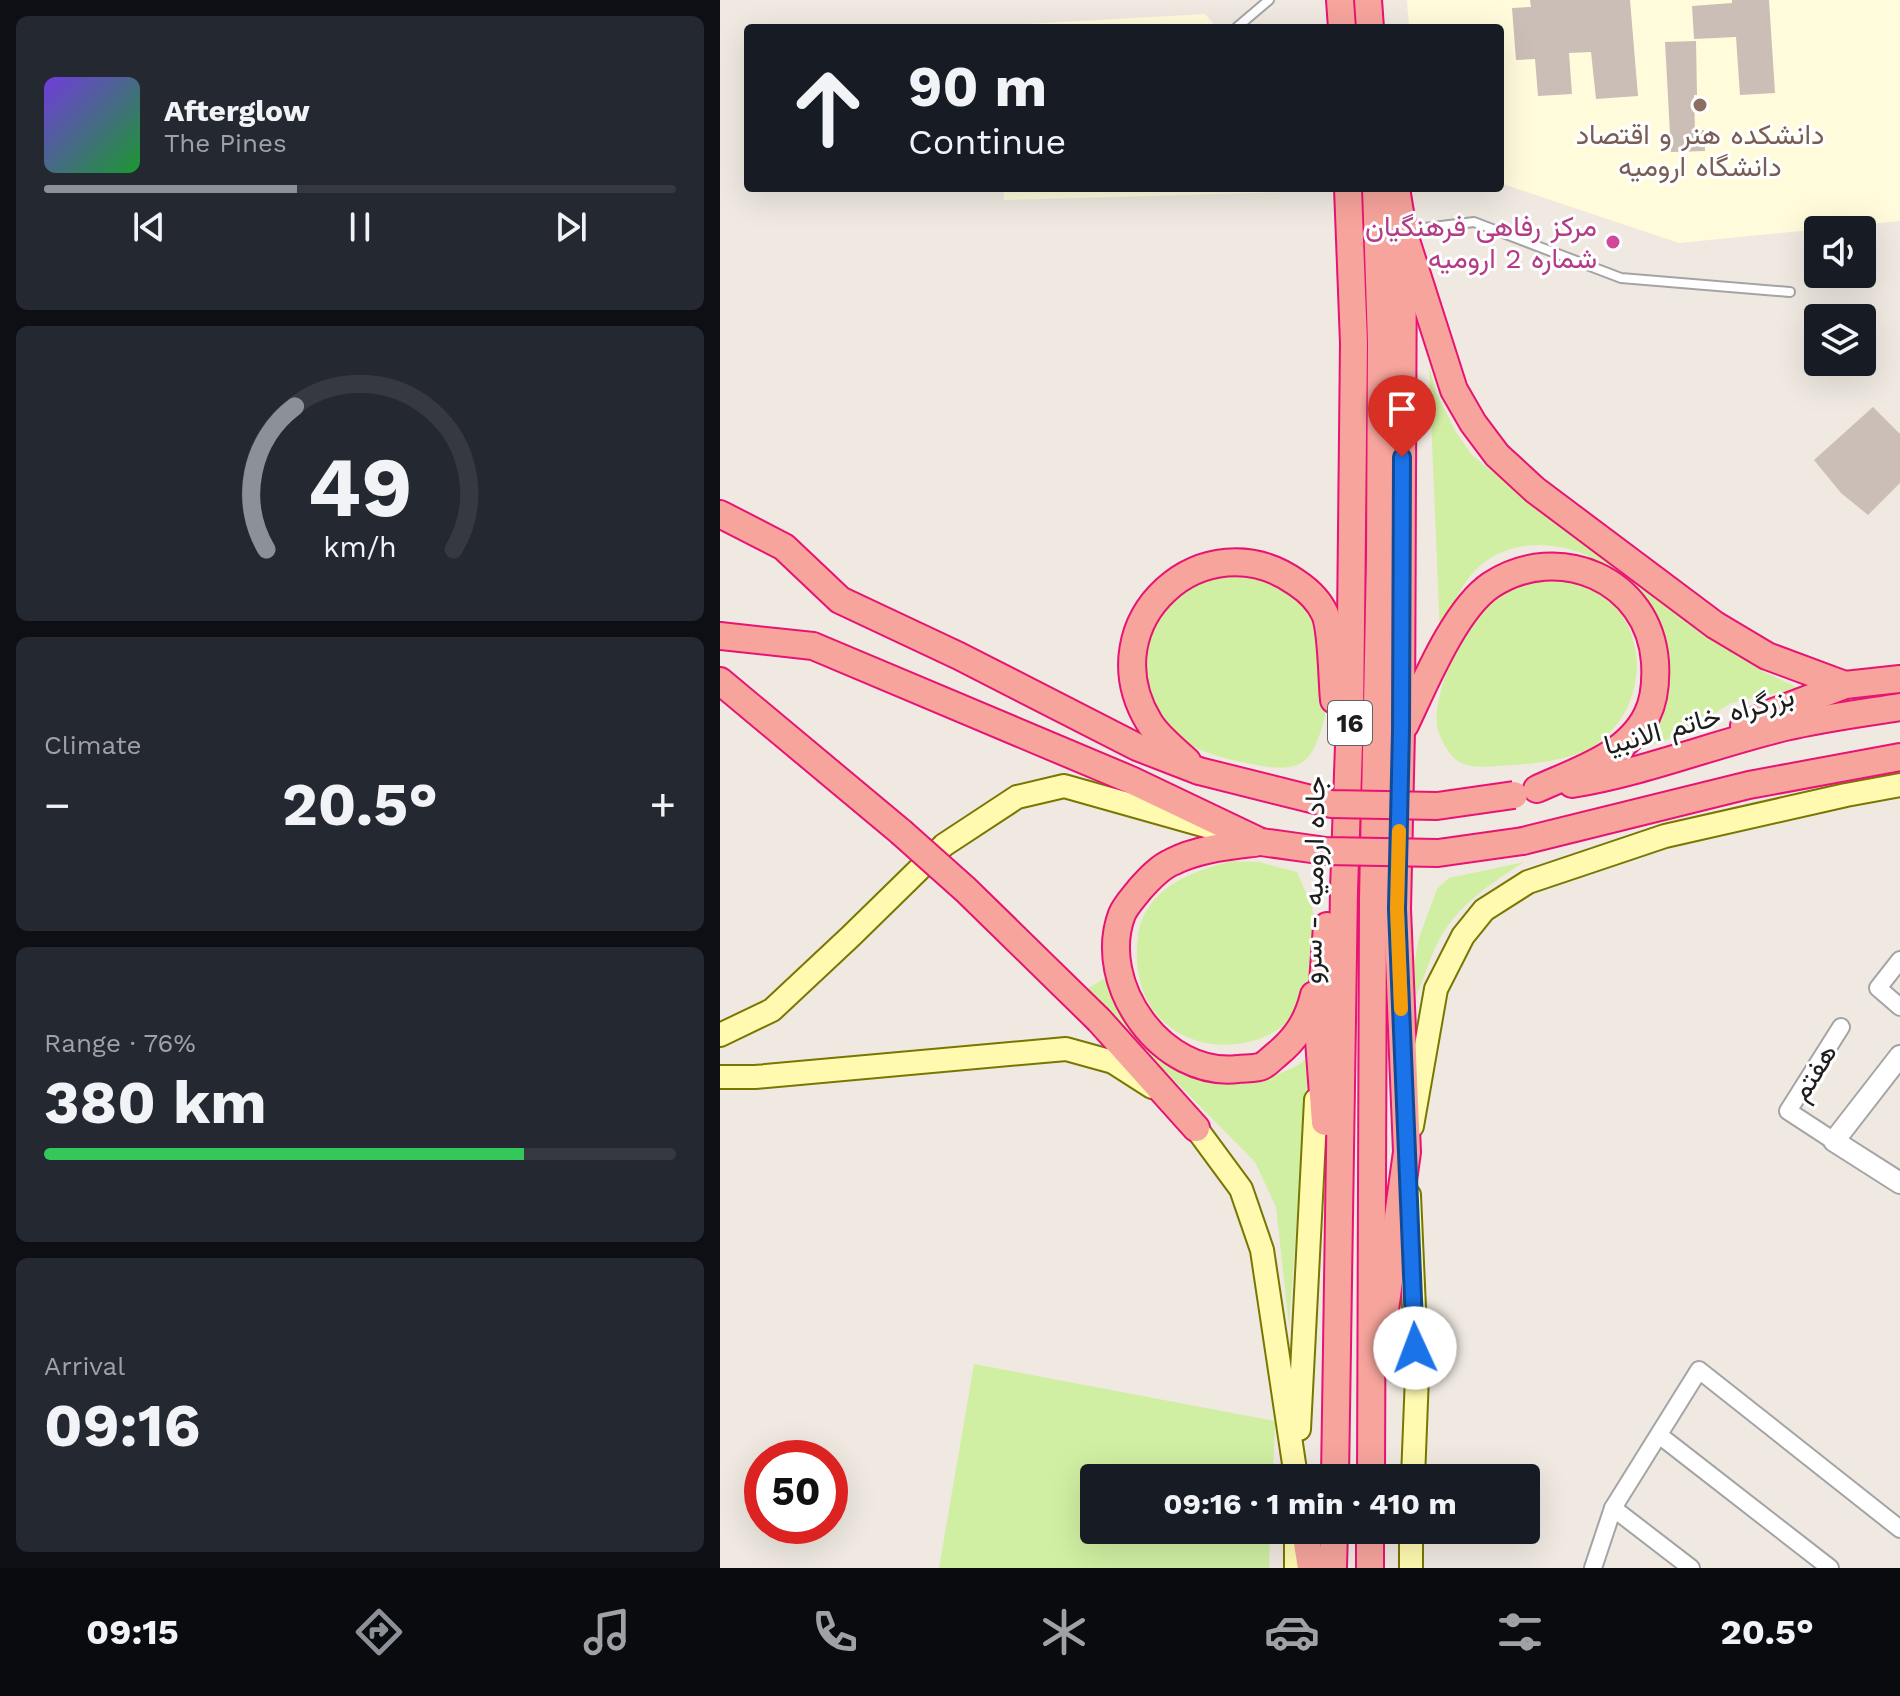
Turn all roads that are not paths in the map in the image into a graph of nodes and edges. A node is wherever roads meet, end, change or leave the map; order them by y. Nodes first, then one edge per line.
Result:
1 (1269, 0) edge
2 (1340, 0) edge
3 (1368, 0) edge
4 (1241, 24) edge
5 (1342, 24) edge
6 (1370, 24) edge
7 (1348, 192) edge
8 (1376, 192) edge
9 (1397, 192) edge
10 (1403, 231) junction
11 (1790, 292) dead end
12 (720, 514) edge
13 (1352, 556) junction
14 (720, 636) edge
15 (1900, 679) edge
16 (720, 681) edge
17 (1845, 685) junction
18 (1334, 700) junction
19 (1900, 707) edge
20 (1401, 731) junction
21 (1900, 757) edge
22 (1681, 758) junction
23 (1199, 771) junction
24 (1900, 785) edge
25 (1526, 792) junction
26 (1261, 842) junction
27 (1326, 936) junction
28 (1900, 960) edge
29 (1900, 1007) edge
30 (1841, 1027) dead end
31 (720, 1035) edge
32 (1319, 1040) junction
33 (1900, 1056) edge
34 (720, 1077) edge
35 (1196, 1128) junction
36 (1834, 1141) junction
37 (1407, 1152) junction
38 (1900, 1183) edge
39 (1338, 1297) junction
40 (1371, 1408) junction
41 (1659, 1435) junction
42 (1294, 1464) edge
43 (1297, 1464) edge
44 (1335, 1464) edge
45 (1371, 1464) edge
46 (1414, 1464) edge
47 (1613, 1508) junction
48 (1900, 1529) edge
49 (1296, 1544) edge
50 (1307, 1544) edge
51 (1334, 1544) edge
52 (1370, 1544) edge
53 (1411, 1544) edge
54 (1594, 1567) edge
55 (1296, 1568) edge
56 (1311, 1568) edge
57 (1333, 1568) edge
58 (1370, 1568) edge
59 (1411, 1568) edge
60 (1691, 1568) edge
61 (1830, 1568) edge

1 - 4 lane
2 - 5 highway
3 - 6 highway
7 - 13 highway, جاده ارومیه - سرو / 16
8 - 40 highway
9 - 10 highway
10 - 11 lane
10 - 17 highway
10 - 20 highway
12 - 23 highway, بزرگراه خاتم الانبیا
13 - 18 highway
13 - 39 highway, جاده ارومیه - سرو / 16
14 - 26 highway
15 - 17 highway
16 - 35 highway, bridge
17 - 22 highway
18 - 23 highway
18 - 27 highway
19 - 22 highway, بزرگراه خاتم الانبیا
20 - 25 highway
20 - 37 highway
21 - 26 highway, bridge
22 - 25 highway, بزرگراه خاتم الانبیا
23 - 25 highway, بزرگراه خاتم الانبیا, bridge
24 - 37 main road
26 - 27 highway
26 - 31 main road
27 - 32 highway
28 - 29 street
30 - 36 street, هفتم
32 - 39 highway
32 - 43 main road
33 - 36 street
34 - 35 main road
35 - 42 main road
36 - 38 street
37 - 40 highway
37 - 46 main road
39 - 44 highway, جاده ارومیه - سرو
40 - 45 highway
41 - 47 street
41 - 48 street
41 - 61 street
47 - 54 street
47 - 60 street
49 - 55 main road
50 - 56 highway
51 - 57 highway
52 - 58 highway
53 - 59 main road

